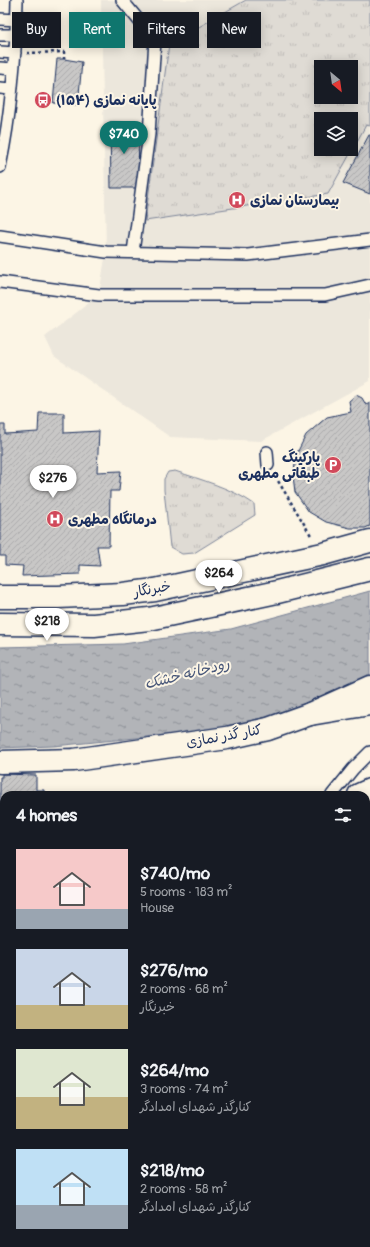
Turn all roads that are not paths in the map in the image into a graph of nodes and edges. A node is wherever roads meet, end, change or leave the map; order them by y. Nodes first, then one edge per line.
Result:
1 (18, 0) edge
2 (122, 0) edge
3 (17, 12) edge
4 (0, 19) edge
5 (12, 20) edge
6 (0, 35) edge
7 (12, 35) edge
8 (15, 48) edge
9 (0, 52) edge
10 (15, 53) junction
11 (0, 68) edge
12 (13, 69) junction
13 (5, 89) edge
14 (4, 107) edge
15 (3, 139) edge
16 (0, 167) edge
17 (0, 236) edge
18 (370, 240) edge
19 (133, 252) junction
20 (0, 282) edge
21 (370, 285) edge
22 (267, 452) dead end
23 (268, 465) road end
24 (370, 541) edge
25 (370, 569) edge
26 (0, 597) edge
27 (0, 624) edge
28 (370, 687) edge
29 (370, 704) edge
30 (310, 714) junction
31 (370, 752) edge
32 (0, 762) edge
33 (335, 791) edge

1 - 3 lane
2 - 19 lane
4 - 5 lane
6 - 7 lane
8 - 10 lane
9 - 10 lane
10 - 12 lane
11 - 12 lane
12 - 13 lane
13 - 14 lane
14 - 15 lane
15 - 16 lane
17 - 19 lane
18 - 19 lane
20 - 21 lane
22 - 23 lane
24 - 26 main road, خبرنگار
25 - 27 main road
28 - 30 main road, کنار گذر نمازی
29 - 30 main road
30 - 32 main road, کنار گذر نمازی
31 - 33 lane

